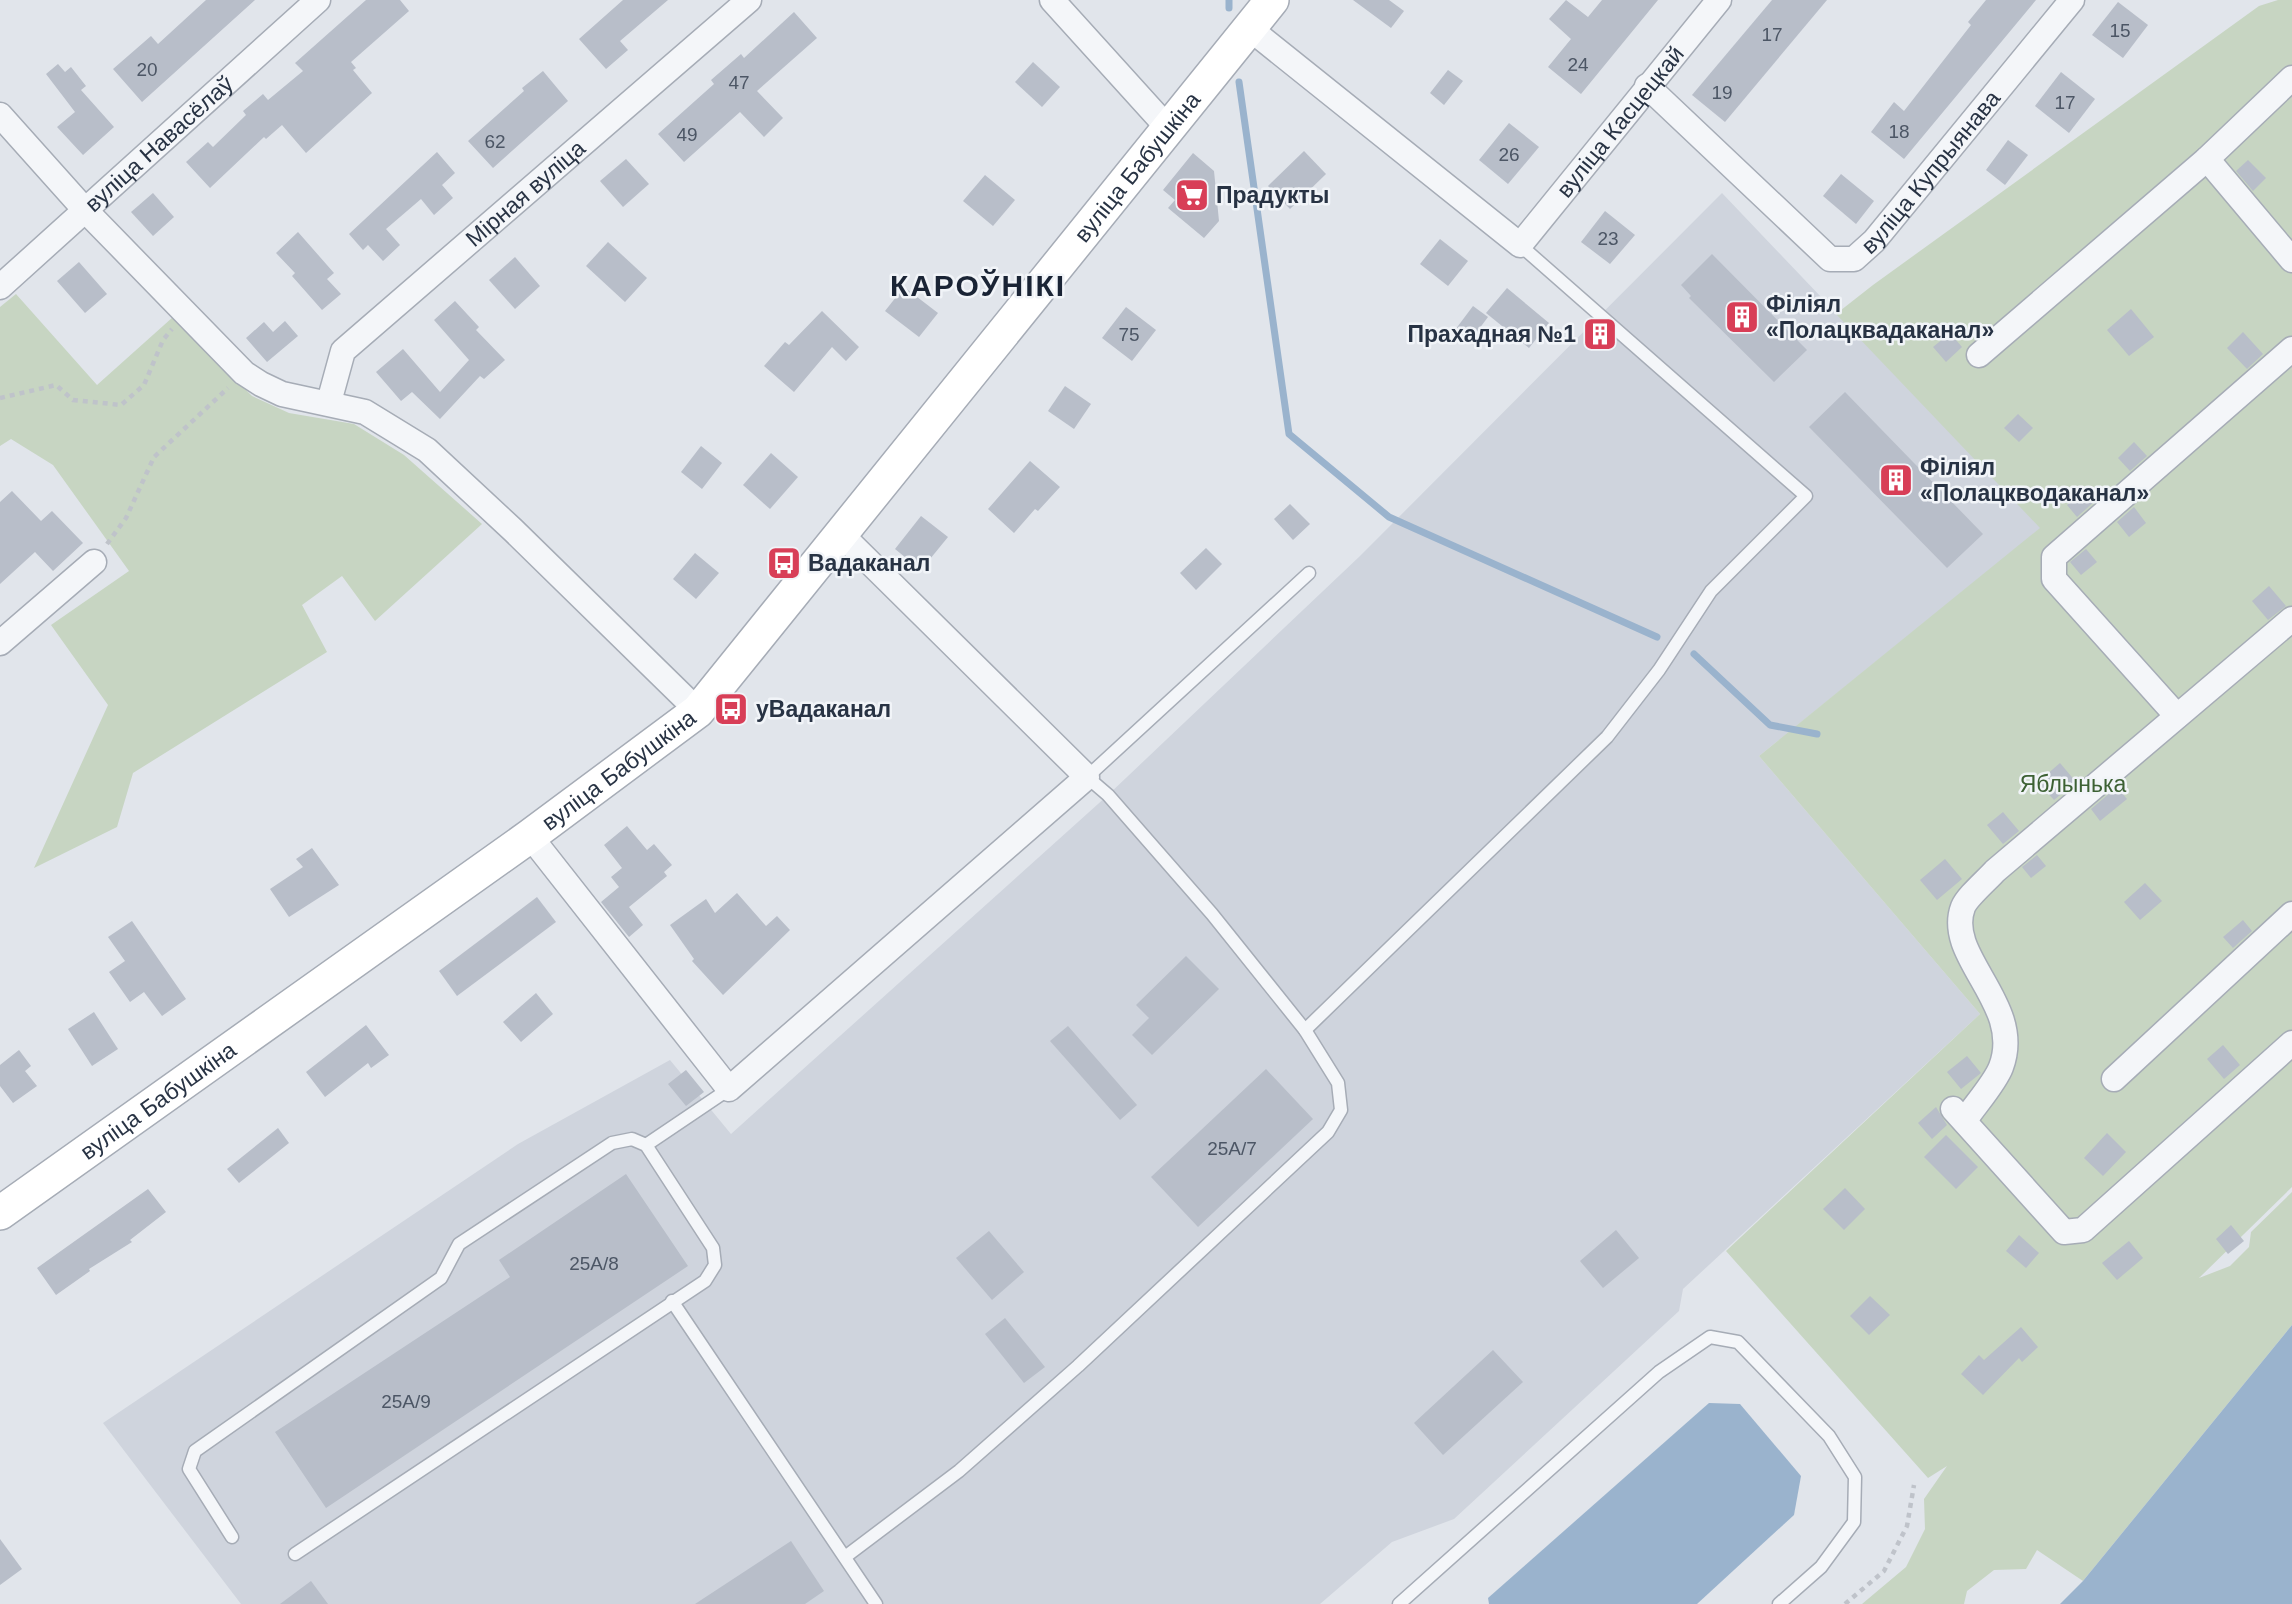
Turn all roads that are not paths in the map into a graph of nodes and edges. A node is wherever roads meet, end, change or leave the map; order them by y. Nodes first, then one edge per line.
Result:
1 (318, 0) edge
2 (749, 0) edge
3 (1052, 0) edge
4 (1272, 0) edge
5 (1719, 0) edge
6 (2072, 0) edge
7 (1249, 29) junction
8 (2292, 78) edge
9 (1647, 86) junction
10 (0, 115) edge
11 (1167, 127) junction
12 (2207, 159) junction
13 (85, 210) junction
14 (1520, 244) junction
15 (2292, 260) edge
16 (0, 287) edge
17 (2292, 349) edge
18 (1979, 355) dead end
19 (329, 402) junction
20 (841, 534) junction
21 (94, 562) road end
22 (1309, 573) dead end
23 (2292, 619) edge
24 (0, 643) edge
25 (698, 711) junction
26 (2177, 716) junction
27 (1087, 777) junction
28 (530, 836) junction
29 (2292, 914) edge
30 (1305, 1030) junction
31 (2292, 1043) edge
32 (2114, 1079) dead end
33 (729, 1089) junction
34 (646, 1146) junction
35 (0, 1213) edge
36 (672, 1301) junction
37 (232, 1537) dead end
38 (295, 1554) dead end
39 (845, 1557) junction
40 (876, 1604) edge
41 (1399, 1604) edge
42 (1779, 1604) edge

1 - 13 street, вуліца Навасёлаў
2 - 19 street, Мірная вуліца
3 - 11 street
4 - 7 street, вуліца Бабушкіна
5 - 9 street, вуліца Касцецкай
6 - 9 street, вуліца Купрыянава
7 - 11 street, вуліца Бабушкіна
7 - 14 street
8 - 12 street
9 - 14 street, вуліца Касцецкай
10 - 13 street
11 - 20 street, вуліца Бабушкіна
12 - 15 street
12 - 18 street
13 - 16 street, вуліца Навасёлаў
13 - 19 street
14 - 30 lane
17 - 26 street
19 - 25 street
20 - 25 street, вуліца Бабушкіна
20 - 27 street
21 - 24 street
22 - 27 lane
23 - 26 street
25 - 28 street, вуліца Бабушкіна
26 - 31 street
27 - 30 lane
27 - 33 street
28 - 33 street
28 - 35 street, вуліца Бабушкіна
29 - 32 street
30 - 39 lane
33 - 34 lane
34 - 36 lane
34 - 37 lane
36 - 38 lane
36 - 39 lane
39 - 40 lane
41 - 42 lane

